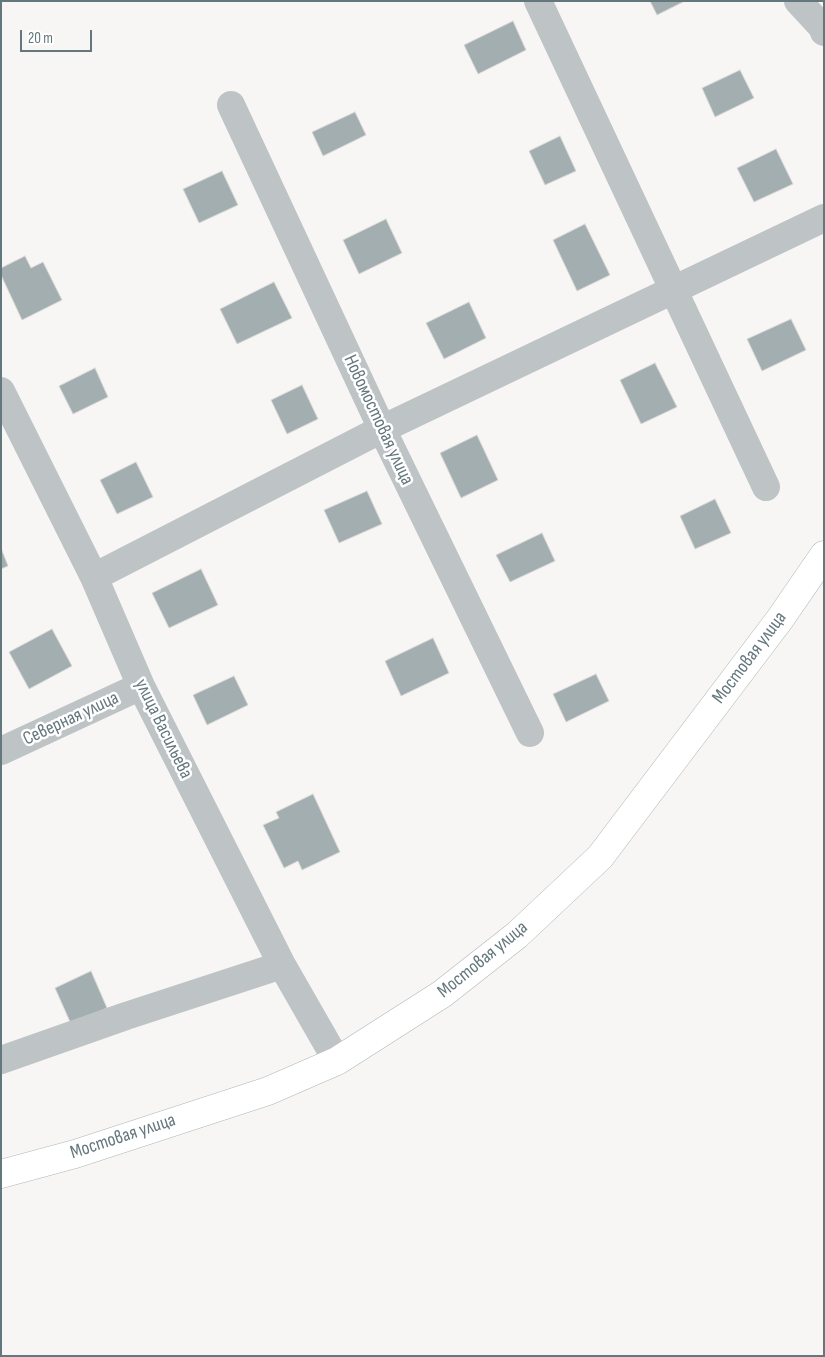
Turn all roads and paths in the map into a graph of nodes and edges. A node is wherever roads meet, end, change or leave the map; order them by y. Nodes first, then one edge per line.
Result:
1 (538, 1) edge
2 (798, 1) edge
3 (824, 32) edge
4 (232, 106) dead end
5 (824, 218) edge
6 (674, 291) junction
7 (1, 391) edge
8 (382, 429) junction
9 (766, 487) dead end
10 (824, 555) edge
11 (94, 577) junction
12 (141, 686) junction
13 (530, 733) dead end
14 (1, 751) edge
15 (282, 965) junction
16 (1, 1060) edge
17 (337, 1061) junction
18 (1, 1174) edge

1 - 6 street
2 - 3 street
4 - 8 street, Новомостовая улица
5 - 6 street
6 - 8 street
6 - 9 street
7 - 11 street, улица Васильева
8 - 11 street
8 - 13 street, Новомостовая улица
10 - 17 main road, Мостовая улица
11 - 12 street, улица Васильева
12 - 14 street, Северная улица
12 - 15 street, улица Васильева
15 - 16 street
15 - 17 street, улица Васильева
17 - 18 main road, Мостовая улица

